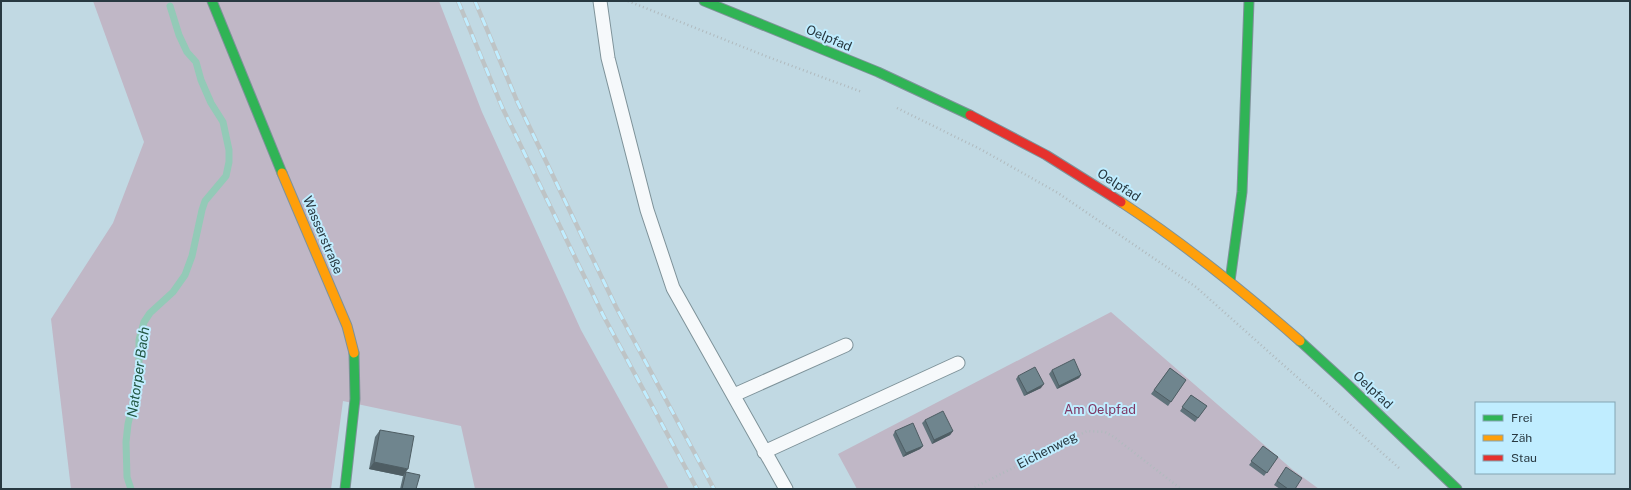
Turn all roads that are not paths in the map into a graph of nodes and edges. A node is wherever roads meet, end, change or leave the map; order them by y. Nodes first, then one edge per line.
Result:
1 (212, 1) edge
2 (600, 1) edge
3 (704, 1) edge
4 (1249, 1) edge
5 (1230, 281) junction
6 (846, 345) dead end
7 (958, 363) dead end
8 (734, 395) junction
9 (764, 452) junction
10 (345, 489) edge
11 (786, 489) edge
12 (1458, 489) edge

1 - 10 street, Wasserstraße
2 - 8 lane
3 - 5 street, Oelpfad
4 - 5 street
5 - 12 street, Oelpfad
6 - 8 lane
7 - 9 lane
8 - 9 lane
9 - 11 lane

